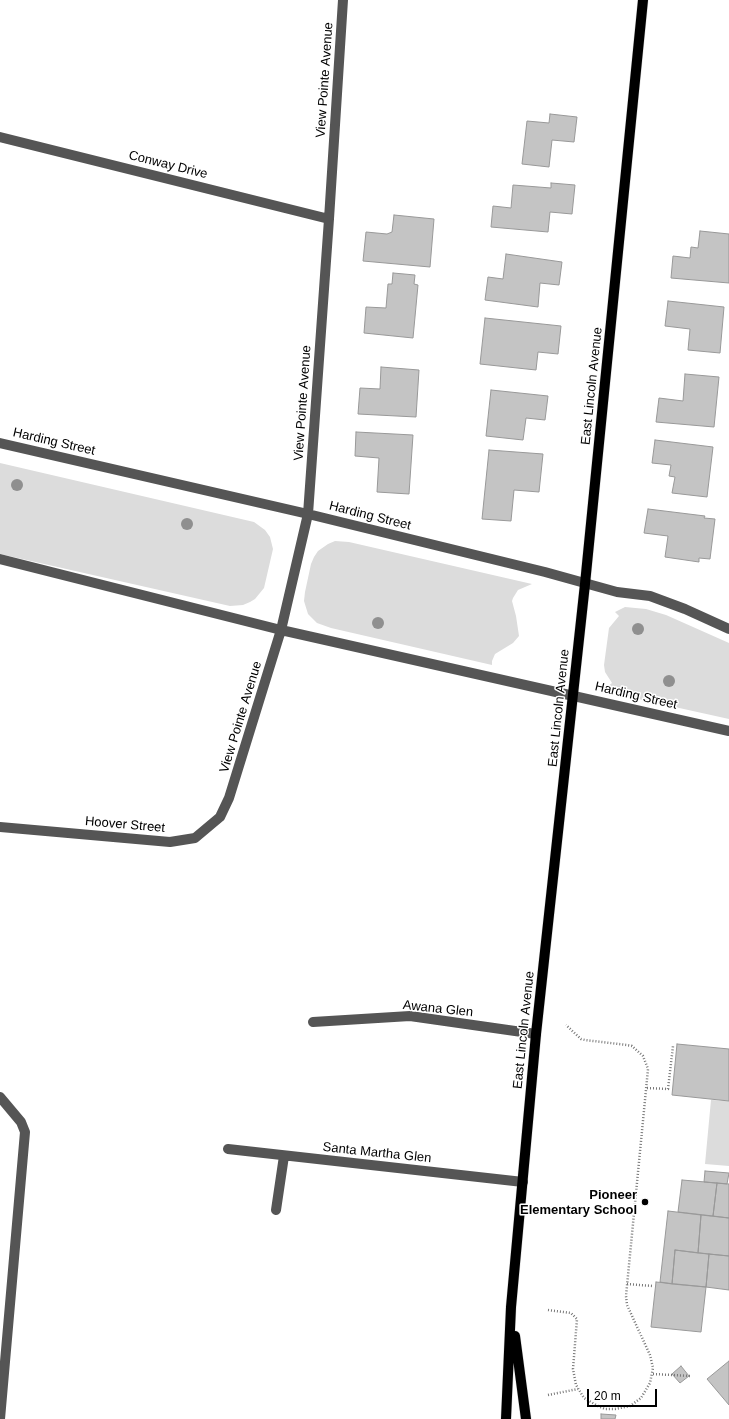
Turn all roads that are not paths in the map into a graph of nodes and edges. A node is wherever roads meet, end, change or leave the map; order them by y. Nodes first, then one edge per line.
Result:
1 (343, 0) edge
2 (643, 0) edge
3 (0, 137) edge
4 (329, 219) junction
5 (0, 443) edge
6 (308, 514) junction
7 (0, 559) edge
8 (585, 584) junction
9 (729, 629) edge
10 (281, 630) junction
11 (574, 696) junction
12 (729, 731) edge
13 (229, 798) joint
14 (0, 827) edge
15 (313, 1022) dead end
16 (536, 1034) junction
17 (0, 1097) edge
18 (228, 1149) dead end
19 (284, 1156) junction
20 (523, 1182) junction
21 (276, 1210) dead end
22 (511, 1307) junction
23 (3, 1372) edge
24 (0, 1419) edge
25 (506, 1419) edge
26 (526, 1419) edge

1 - 4 street, View Pointe Avenue
2 - 8 main road, East Lincoln Avenue
3 - 4 street, Conway Drive
4 - 6 street, View Pointe Avenue
5 - 6 street, Harding Street
6 - 8 street, Harding Street
6 - 10 street, View Pointe Avenue
7 - 10 street, Harding Street
8 - 9 street, Harding Street
8 - 11 main road, East Lincoln Avenue
10 - 11 street, Harding Street
10 - 13 street, View Pointe Avenue
11 - 12 street, Harding Street
11 - 16 main road, East Lincoln Avenue
13 - 14 street, Hoover Street
15 - 16 street, Awana Glen
16 - 20 main road, East Lincoln Avenue
17 - 23 street
18 - 19 street, Santa Martha Glen
19 - 20 street, Santa Martha Glen
19 - 21 street
20 - 22 main road, East Lincoln Avenue
22 - 25 main road, East Lincoln Avenue
22 - 26 main road
23 - 24 street

